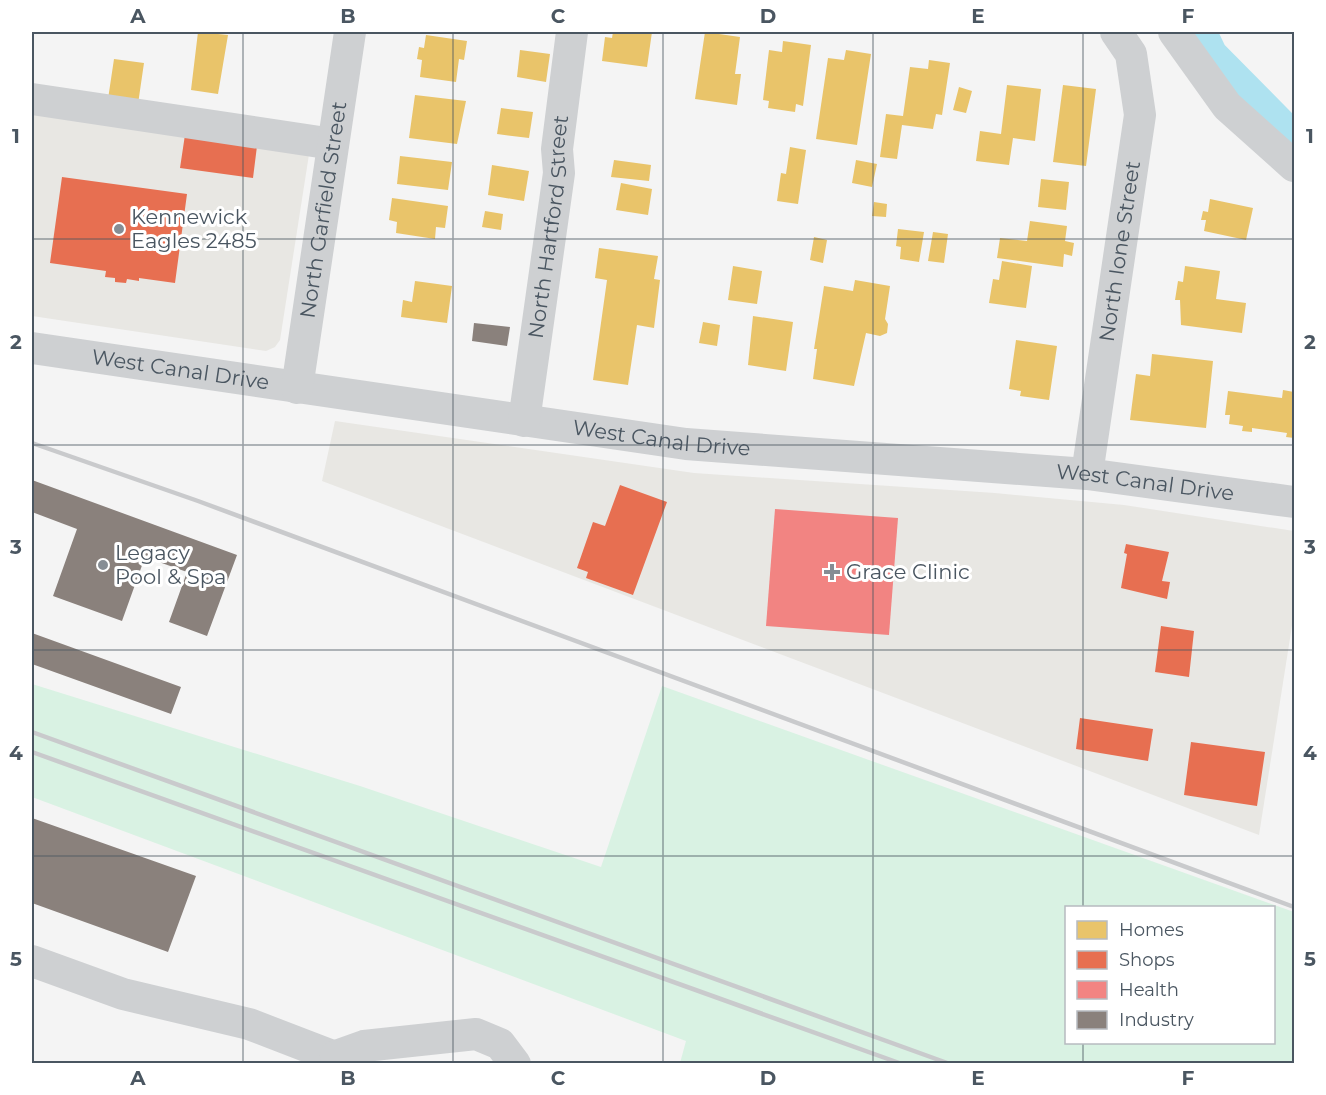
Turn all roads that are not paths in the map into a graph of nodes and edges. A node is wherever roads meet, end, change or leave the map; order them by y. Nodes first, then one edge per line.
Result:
1 (350, 32) edge
2 (572, 32) edge
3 (1116, 32) edge
4 (1174, 32) edge
5 (32, 99) edge
6 (333, 144) junction
7 (1294, 166) edge
8 (32, 348) edge
9 (297, 388) junction
10 (524, 421) junction
11 (1087, 474) junction
12 (1294, 502) edge
13 (32, 961) edge
14 (345, 1060) edge
15 (515, 1064) edge

1 - 6 street, North Garfield Street
2 - 10 street, North Hartford Street
3 - 11 street, North Ione Street
4 - 7 street
5 - 6 street
6 - 9 street, North Garfield Street
8 - 9 street, West Canal Drive
9 - 10 street, West Canal Drive
10 - 11 street, West Canal Drive
11 - 12 street, West Canal Drive
13 - 14 street
14 - 15 street

